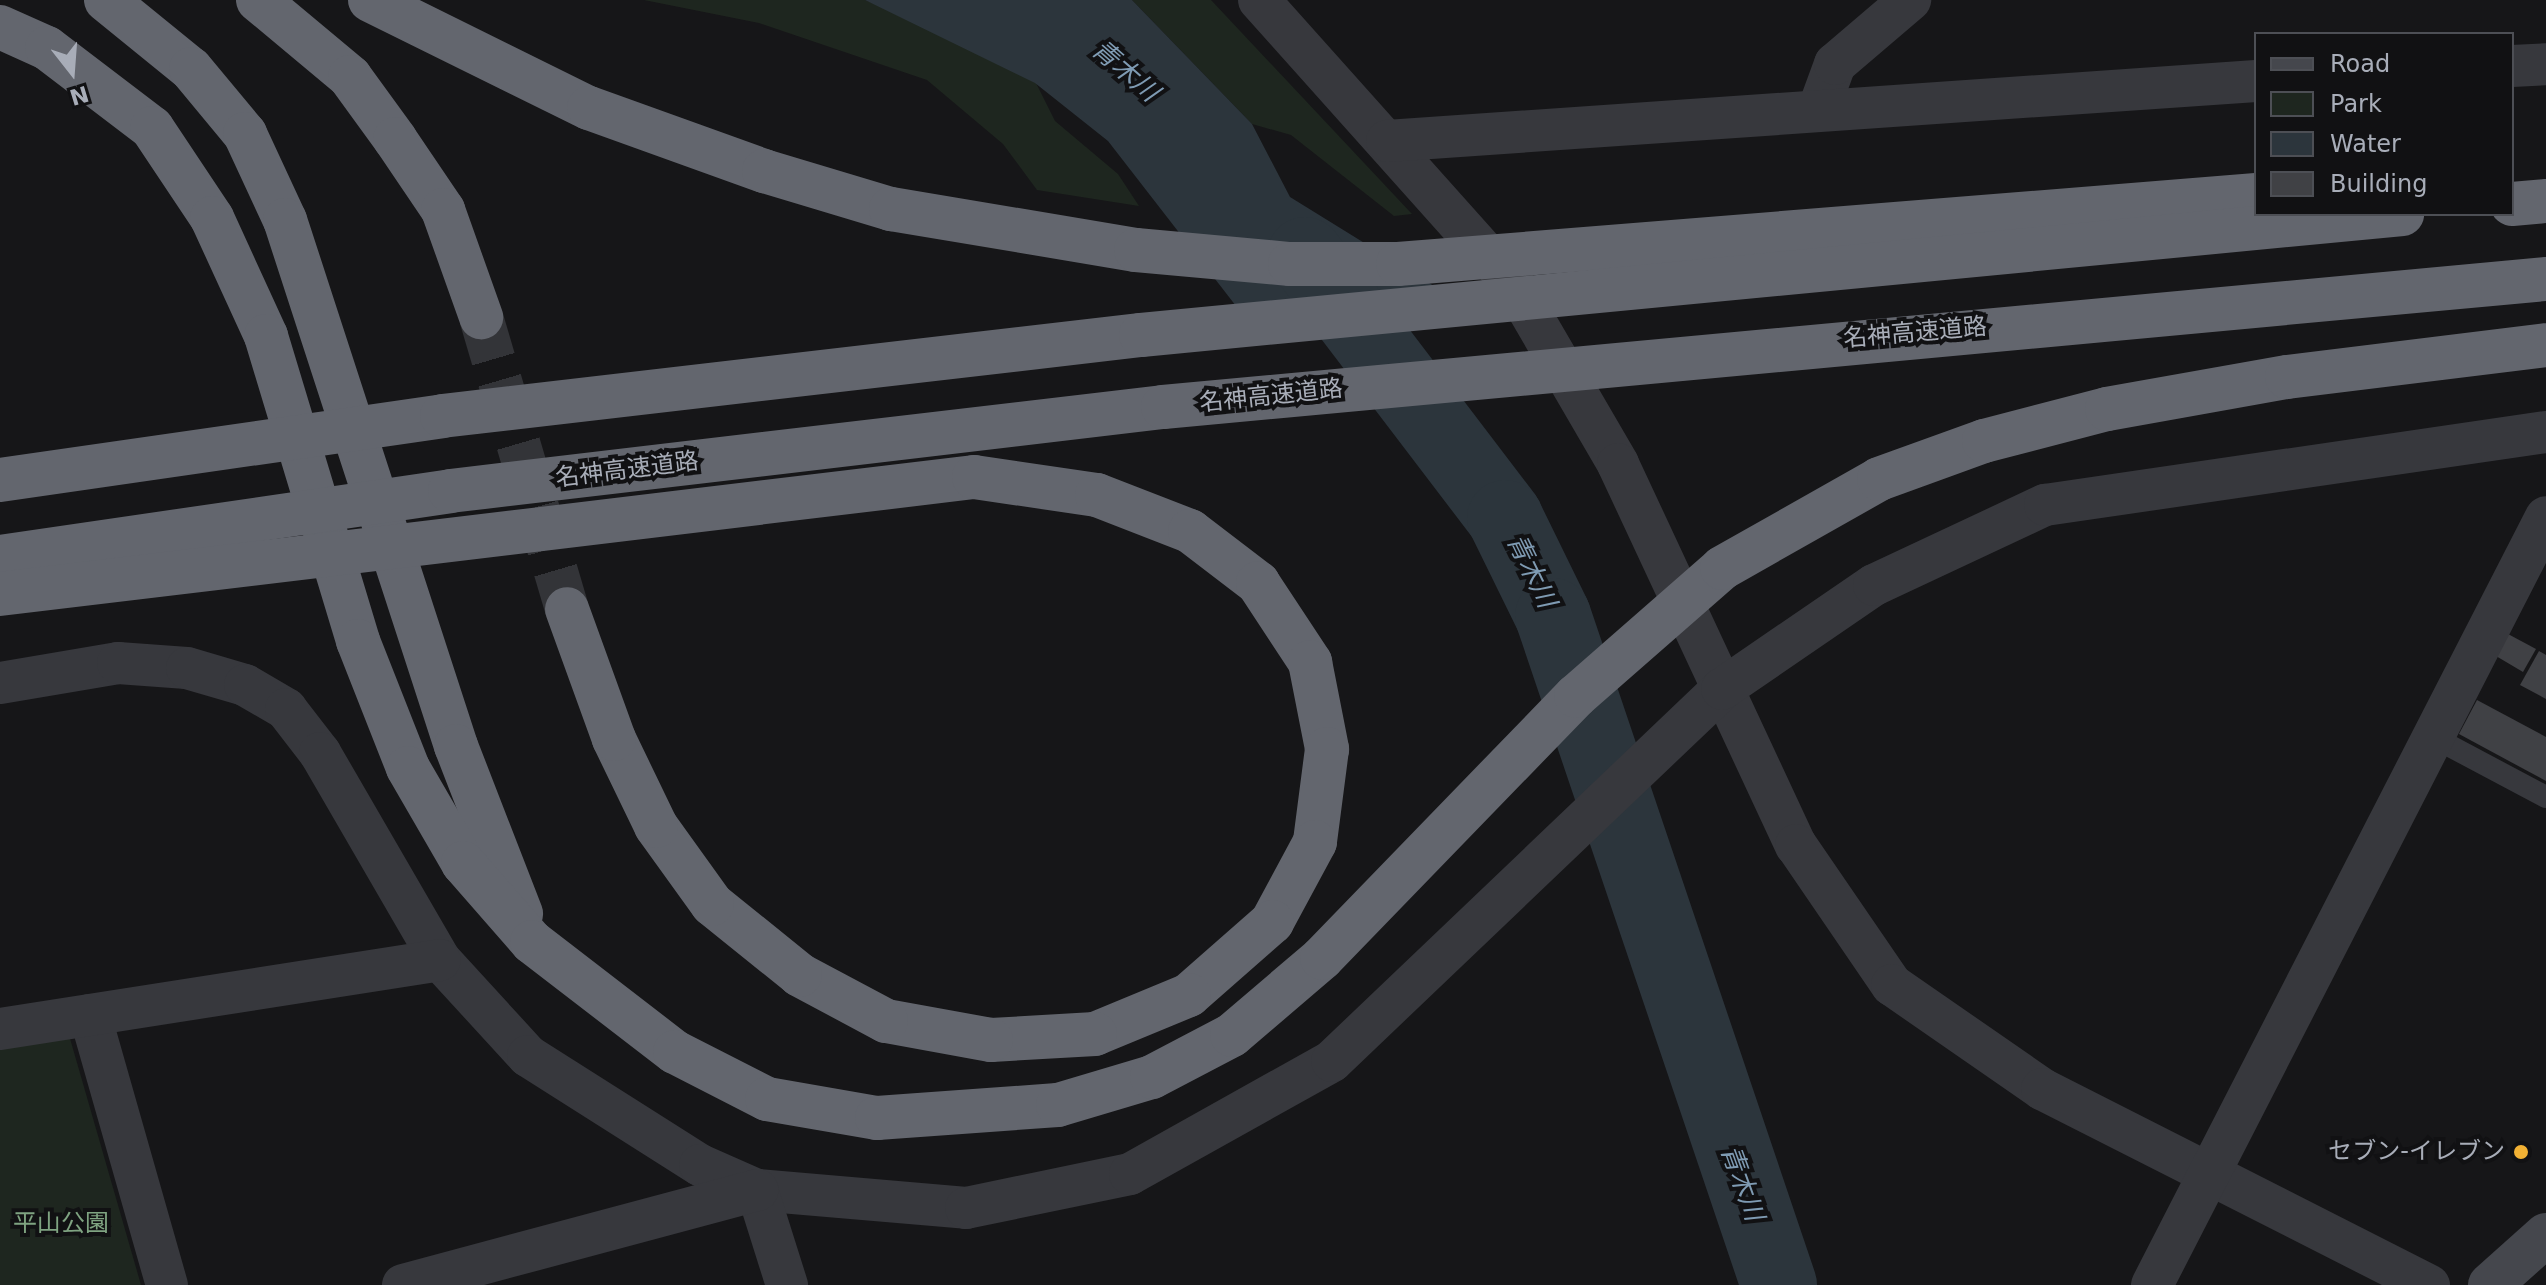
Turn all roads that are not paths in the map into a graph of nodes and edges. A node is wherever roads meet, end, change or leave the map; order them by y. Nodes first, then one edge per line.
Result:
1 (106, 0) edge
2 (258, 0) edge
3 (370, 0) edge
4 (1259, 0) edge
5 (1910, 0) edge
6 (0, 27) edge
7 (2546, 64) edge
8 (2514, 66) edge
9 (2254, 81) edge
10 (1820, 105) junction
11 (1387, 141) junction
12 (2546, 172) edge
13 (2514, 174) edge
14 (2254, 195) edge
15 (2546, 201) edge
16 (2514, 204) edge
17 (2380, 216) edge
18 (2546, 279) edge
19 (481, 317) tunnel mouth
20 (2546, 345) edge
21 (2546, 432) edge
22 (0, 480) edge
23 (2546, 517) edge
24 (224, 544) junction
25 (0, 557) edge
26 (0, 594) edge
27 (567, 609) tunnel mouth
28 (0, 683) edge
29 (1722, 689) junction
30 (2433, 737) junction
31 (2546, 797) edge
32 (532, 942) junction
33 (440, 960) junction
34 (90, 1015) junction
35 (0, 1029) edge
36 (2210, 1172) junction
37 (757, 1190) junction
38 (2546, 1235) edge
39 (408, 1284) edge
40 (167, 1285) edge
41 (787, 1285) edge
42 (2152, 1285) edge
43 (2429, 1285) edge
44 (2490, 1285) edge

1 - 32 highway
2 - 19 highway
3 - 14 highway
4 - 11 street
5 - 10 street
6 - 32 highway
7 - 8 street
9 - 10 street
10 - 11 street
11 - 29 street
12 - 13 highway
15 - 16 highway
17 - 22 highway
18 - 24 highway, 名神高速道路
20 - 32 highway
21 - 29 street
23 - 30 street
24 - 25 highway, 名神高速道路
24 - 26 highway
24 - 27 highway
28 - 33 street
29 - 36 street
29 - 37 street
30 - 31 lane
30 - 36 street
33 - 34 street
33 - 37 street
34 - 35 street
34 - 40 street
36 - 42 street
36 - 43 street
37 - 39 street
37 - 41 street
38 - 44 main road

